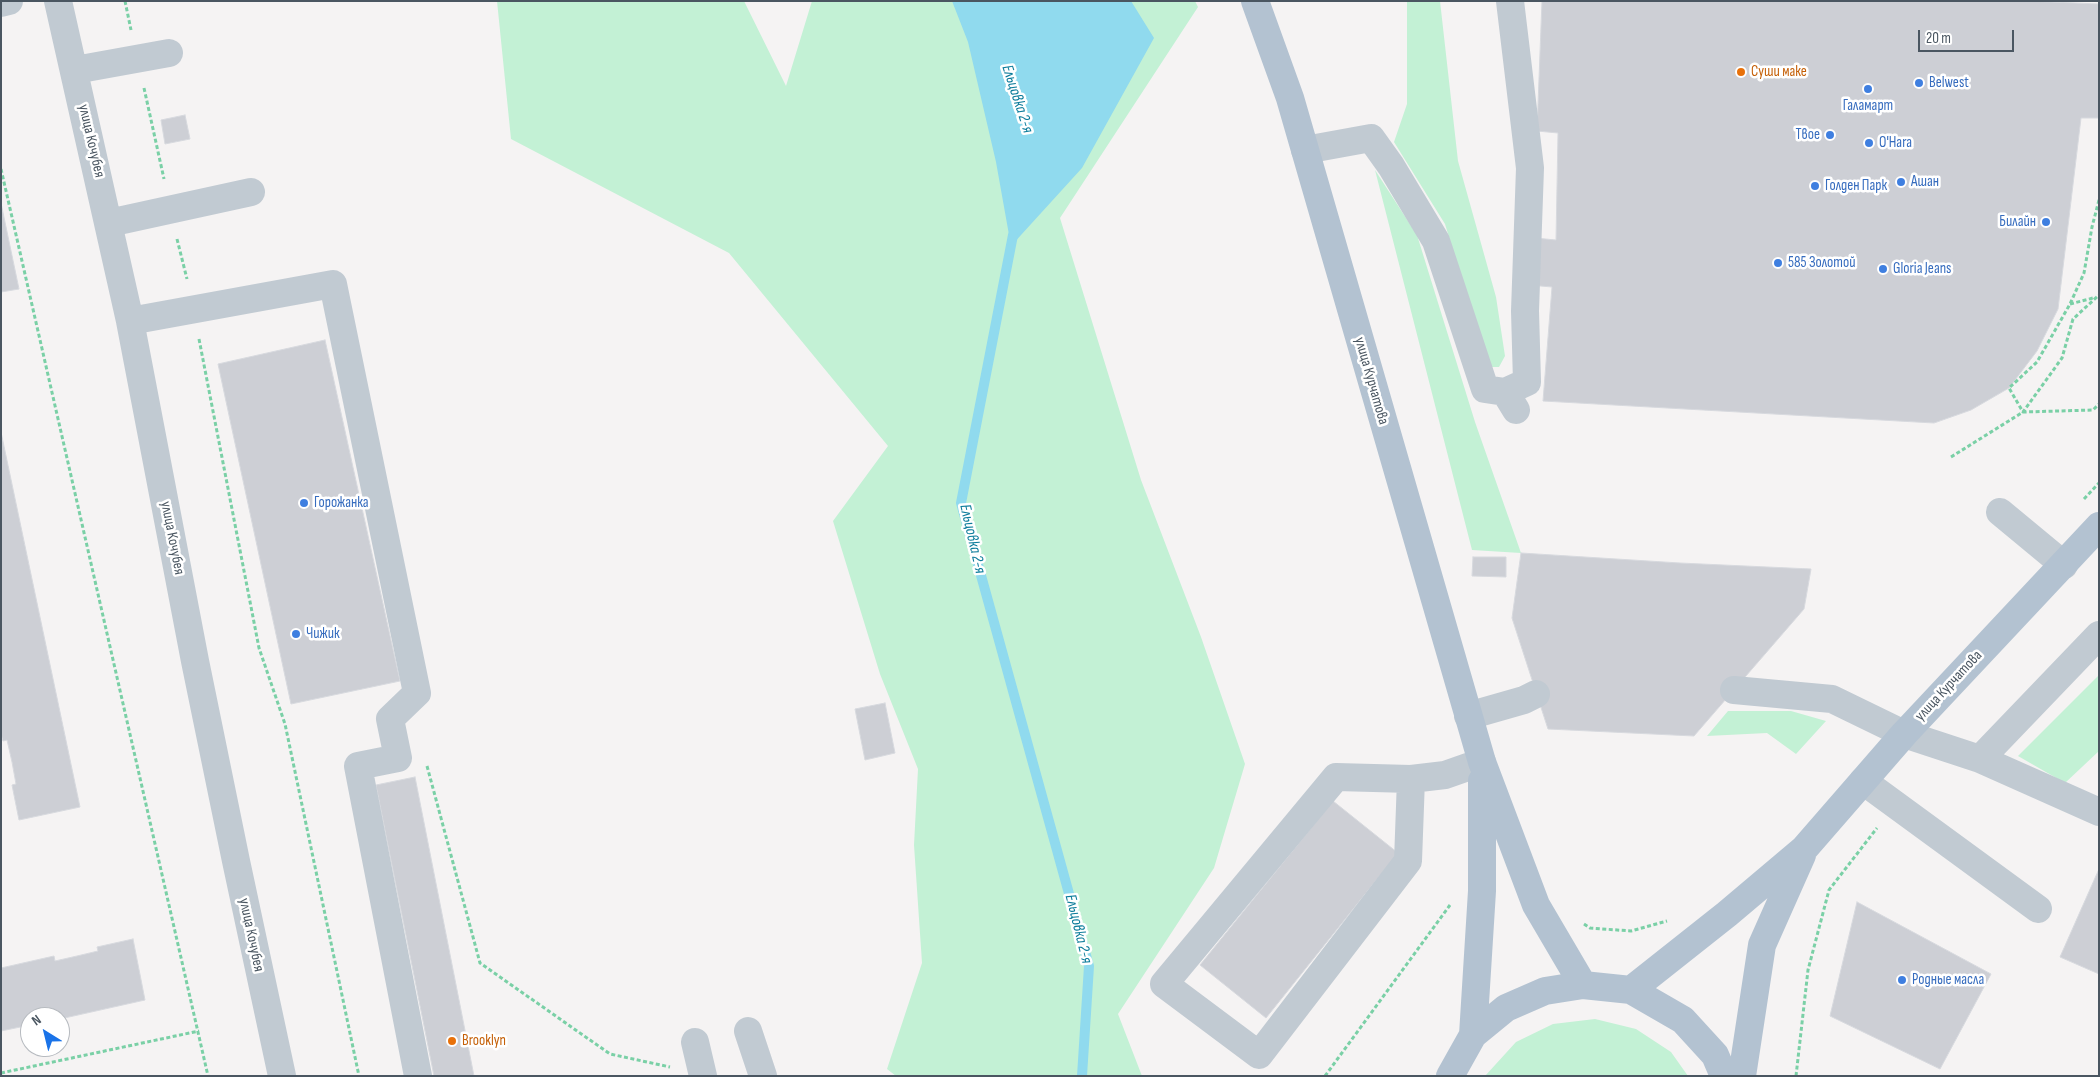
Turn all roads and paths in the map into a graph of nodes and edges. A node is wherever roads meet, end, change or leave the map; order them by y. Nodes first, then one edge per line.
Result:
1 (9, 1) edge
2 (58, 1) edge
3 (125, 1) edge
4 (1255, 1) edge
5 (1510, 1) edge
6 (1, 3) edge
7 (169, 53) dead end
8 (138, 58) junction
9 (75, 70) junction
10 (1305, 150) junction
11 (1, 169) edge
12 (250, 192) dead end
13 (2099, 200) edge
14 (170, 209) junction
15 (109, 223) junction
16 (2099, 295) edge
17 (2094, 298) junction
18 (2070, 304) junction
19 (194, 309) junction
20 (130, 321) junction
21 (2099, 404) edge
22 (2023, 412) junction
23 (1951, 457) dead end
24 (2099, 482) edge
25 (2079, 504) dead end
26 (2000, 512) dead end
27 (2099, 526) edge
28 (2064, 564) junction
29 (2099, 635) edge
30 (1734, 690) dead end
31 (1536, 694) dead end
32 (1468, 716) junction
33 (1904, 734) junction
34 (398, 758) junction
35 (1980, 759) junction
36 (1482, 762) junction
37 (1412, 780) junction
38 (1863, 781) junction
39 (1894, 805) junction
40 (2099, 812) edge
41 (1804, 849) junction
42 (1451, 904) dead end
43 (2038, 910) dead end
44 (1676, 919) dead end
45 (1582, 922) dead end
46 (1584, 985) junction
47 (1631, 990) junction
48 (199, 1031) junction
49 (748, 1031) dead end
50 (1473, 1035) junction
51 (695, 1042) dead end
52 (1, 1073) edge
53 (703, 1075) edge
54 (208, 1076) edge
55 (282, 1076) edge
56 (359, 1076) edge
57 (418, 1076) edge
58 (763, 1076) edge
59 (1325, 1076) edge
60 (1450, 1076) edge
61 (1724, 1076) edge
62 (1742, 1076) edge
63 (1796, 1076) edge

1 - 6 street
2 - 9 street, улица Кочубея
3 - 8 path
4 - 10 main road, улица Курчатова
5 - 10 street
7 - 8 street
8 - 9 street
8 - 14 path
9 - 15 street, улица Кочубея
10 - 32 main road, улица Курчатова
11 - 48 path
12 - 14 street
13 - 18 path
14 - 15 street
14 - 19 path
15 - 20 street, улица Кочубея
16 - 17 path
17 - 18 path
17 - 22 path
18 - 22 path
19 - 20 street
19 - 34 street
19 - 56 path
20 - 55 street, улица Кочубея
21 - 22 path
22 - 23 path
24 - 25 path
26 - 28 street
27 - 28 main road, улица Курчатова
28 - 33 main road, улица Курчатова
29 - 35 street
30 - 33 street
31 - 32 street
32 - 36 main road, улица Курчатова
33 - 35 street
33 - 38 main road, улица Курчатова
34 - 53 path
34 - 57 street
35 - 40 street
36 - 37 street
36 - 46 main road
36 - 50 main road
37 - 37 street
38 - 39 street
38 - 41 main road, улица Курчатова
39 - 43 street
39 - 63 path
41 - 47 main road
41 - 62 main road
42 - 59 path
44 - 45 path
46 - 47 main road
46 - 50 main road
47 - 61 main road
48 - 52 path
48 - 54 path
49 - 58 street
50 - 60 main road
51 - 53 street

